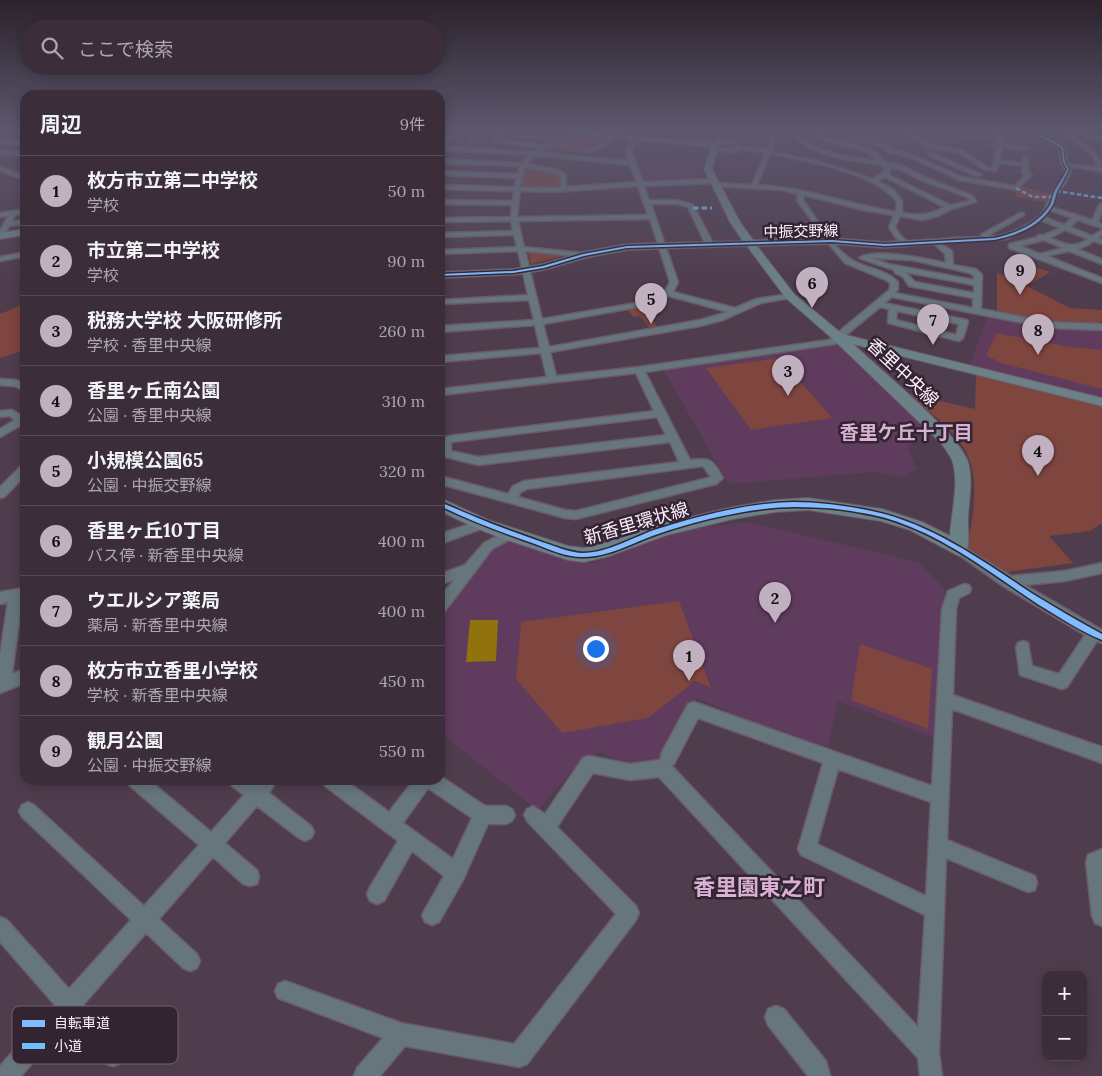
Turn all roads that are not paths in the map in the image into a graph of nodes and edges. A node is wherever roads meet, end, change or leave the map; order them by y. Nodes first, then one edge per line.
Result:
1 (519, 179) edge
2 (564, 179) edge
3 (638, 179) edge
4 (712, 179) edge
5 (757, 179) edge
6 (865, 179) edge
7 (874, 179) edge
8 (893, 179) edge
9 (926, 179) edge
10 (959, 179) edge
11 (962, 179) edge
12 (1005, 179) edge
13 (1026, 179) edge
14 (1065, 179) edge
15 (869, 181) junction
16 (932, 182) junction
17 (1023, 182) junction
18 (714, 183) junction
19 (640, 184) junction
20 (754, 186) junction
21 (445, 187) edge
22 (517, 189) junction
23 (562, 189) junction
24 (801, 192) junction
25 (445, 202) edge
26 (646, 202) junction
27 (516, 203) junction
28 (1102, 205) edge
29 (949, 208) junction
30 (1049, 208) junction
31 (20, 212) edge
32 (12, 214) junction
33 (897, 214) junction
34 (1022, 214) dead end
35 (0, 215) edge
36 (1100, 215) edge
37 (652, 217) junction
38 (1077, 217) junction
39 (1041, 218) junction
40 (514, 219) junction
41 (445, 220) edge
42 (20, 223) edge
43 (1094, 223) junction
44 (7, 224) junction
45 (1102, 226) edge
46 (1066, 228) junction
47 (1022, 229) junction
48 (1102, 232) edge
49 (518, 233) junction
50 (20, 234) edge
51 (445, 235) edge
52 (0, 237) edge
53 (1045, 238) junction
54 (994, 239) junction
55 (1092, 239) junction
56 (951, 240) joint
57 (832, 242) junction
58 (934, 242) junction
59 (1102, 242) edge
60 (751, 244) junction
61 (906, 244) junction
62 (710, 245) junction
63 (663, 246) junction
64 (1012, 246) junction
65 (1072, 249) junction
66 (522, 250) junction
67 (445, 252) edge
68 (20, 255) edge
69 (583, 255) junction
70 (1040, 256) junction
71 (0, 259) edge
72 (1102, 262) edge
73 (950, 264) junction
74 (898, 268) junction
75 (527, 270) junction
76 (1102, 273) edge
77 (445, 275) edge
78 (1090, 277) junction
79 (1102, 281) edge
80 (978, 283) junction
81 (668, 293) junction
82 (890, 294) junction
83 (790, 296) junction
84 (978, 296) junction
85 (533, 297) junction
86 (445, 302) edge
87 (878, 304) junction
88 (894, 307) junction
89 (735, 311) junction
90 (977, 311) junction
91 (539, 322) junction
92 (1102, 327) edge
93 (445, 329) edge
94 (838, 337) junction
95 (546, 350) junction
96 (445, 359) edge
97 (639, 370) junction
98 (552, 380) junction
99 (0, 382) edge
100 (20, 385) edge
101 (445, 391) edge
102 (1102, 402) edge
103 (661, 413) junction
104 (0, 414) edge
105 (20, 417) edge
106 (20, 421) edge
107 (0, 434) edge
108 (673, 438) junction
109 (686, 464) junction
110 (20, 474) edge
111 (445, 481) edge
112 (0, 494) edge
113 (511, 499) junction
114 (445, 506) edge
115 (482, 524) junction
116 (510, 534) junction
117 (445, 538) edge
118 (959, 550) junction
119 (1102, 568) edge
120 (470, 569) junction
121 (445, 577) edge
122 (1006, 582) junction
123 (964, 589) dead end
124 (20, 594) edge
125 (0, 598) edge
126 (20, 599) edge
127 (445, 601) edge
128 (1098, 635) edge
129 (1023, 647) dead end
130 (20, 681) edge
131 (1, 685) edge
132 (945, 700) junction
133 (1102, 755) edge
134 (668, 758) dead end
135 (832, 759) junction
136 (142, 785) edge
137 (338, 785) edge
138 (420, 785) edge
139 (438, 785) edge
140 (263, 787) edge
141 (940, 796) junction
142 (28, 811) dead end
143 (482, 815) junction
144 (506, 815) dead end
145 (391, 824) junction
146 (305, 832) dead end
147 (409, 839) junction
148 (212, 844) junction
149 (939, 846) junction
150 (1102, 858) edge
151 (456, 873) junction
152 (250, 877) dead end
153 (1028, 883) dead end
154 (377, 894) dead end
155 (935, 910) junction
156 (432, 915) dead end
157 (1102, 916) edge
158 (145, 920) junction
159 (0, 927) edge
160 (190, 961) dead end
161 (285, 991) dead end
162 (69, 1004) joint
163 (776, 1017) dead end
164 (401, 1034) junction
165 (928, 1053) junction
166 (16, 1064) edge
167 (6, 1076) edge
168 (365, 1076) edge
169 (819, 1076) edge
170 (931, 1076) edge

1 - 22 street
2 - 23 street
3 - 19 street
4 - 18 street
5 - 20 street
6 - 15 street
7 - 15 street
8 - 29 street
9 - 16 street
10 - 16 street
11 - 17 street
12 - 17 street
13 - 17 street
14 - 30 street, 中振交野線
15 - 33 street
16 - 29 street
18 - 19 street
18 - 20 street
18 - 60 street, 香里中央線
19 - 23 street
19 - 26 street
20 - 24 street
21 - 22 street
22 - 23 street
22 - 27 street
24 - 33 street
24 - 57 street
25 - 27 street
26 - 37 street
26 - 62 street
27 - 40 street
28 - 36 street
29 - 33 street
30 - 38 street
30 - 39 street, 中振交野線
31 - 32 street
32 - 35 street
32 - 44 street
33 - 61 street
34 - 54 street
36 - 43 street
37 - 40 street
37 - 63 street
38 - 43 street
38 - 46 street
39 - 46 street
39 - 47 street, 中振交野線
40 - 41 street
40 - 49 street
42 - 44 street
43 - 45 street
44 - 52 street
46 - 53 street
46 - 55 street
47 - 53 street
47 - 54 street, 中振交野線
48 - 55 street
49 - 51 street
49 - 66 street
50 - 52 street
53 - 64 street
53 - 65 street
54 - 56 street, 中振交野線
54 - 64 street
55 - 59 street
55 - 65 street
56 - 58 street, 中振交野線
57 - 60 street, 中振交野線
57 - 61 street, 中振交野線
57 - 82 street
58 - 61 street, 中振交野線
58 - 73 street
60 - 62 street, 中振交野線
60 - 83 street, 香里中央線
62 - 63 street, 中振交野線
63 - 69 street, 中振交野線
63 - 81 street
64 - 70 street
65 - 70 street
65 - 72 street
66 - 67 street
66 - 69 street
66 - 75 street
68 - 71 street
69 - 75 street, 中振交野線
70 - 78 street
73 - 74 street
73 - 80 street
74 - 80 street
74 - 84 street
75 - 77 street, 中振交野線
75 - 85 street
76 - 78 street
78 - 79 street
80 - 84 street
81 - 89 street
81 - 91 street
82 - 87 street
82 - 90 street
83 - 89 street
83 - 94 street, 香里中央線
84 - 90 street
85 - 86 street
85 - 91 street
87 - 88 street
87 - 94 street
88 - 88 street
89 - 95 street
90 - 92 street
91 - 93 street
91 - 95 street
94 - 97 street
94 - 102 street
94 - 118 street, 香里中央線
95 - 96 street
95 - 98 street
97 - 98 street
97 - 103 street
98 - 101 street
99 - 100 street
103 - 108 street
103 - 108 street
104 - 105 street
106 - 107 street
108 - 109 street
109 - 113 street
109 - 113 street
110 - 112 street
111 - 113 street
114 - 115 street, 新香里環状線
115 - 116 street, 新香里環状線
115 - 117 street
116 - 118 street, 新香里環状線
116 - 120 street
118 - 122 street
119 - 122 street
120 - 121 street
120 - 127 street
122 - 128 street
123 - 132 street
124 - 125 street
126 - 131 street
128 - 129 street
130 - 131 street
132 - 133 street
132 - 141 street
134 - 135 street
135 - 141 street
135 - 155 street
136 - 148 street
137 - 145 street
138 - 145 street
139 - 143 street
140 - 146 street
140 - 148 street
141 - 149 street
142 - 158 street
143 - 144 street
143 - 151 street
145 - 147 street
147 - 151 street
147 - 154 street
148 - 152 street
148 - 158 street
149 - 153 street
149 - 155 street
150 - 157 street
151 - 156 street
155 - 165 street
158 - 160 street
158 - 162 street
159 - 162 street
161 - 164 street
163 - 169 street
164 - 165 street
164 - 168 street
165 - 170 street
166 - 167 street

